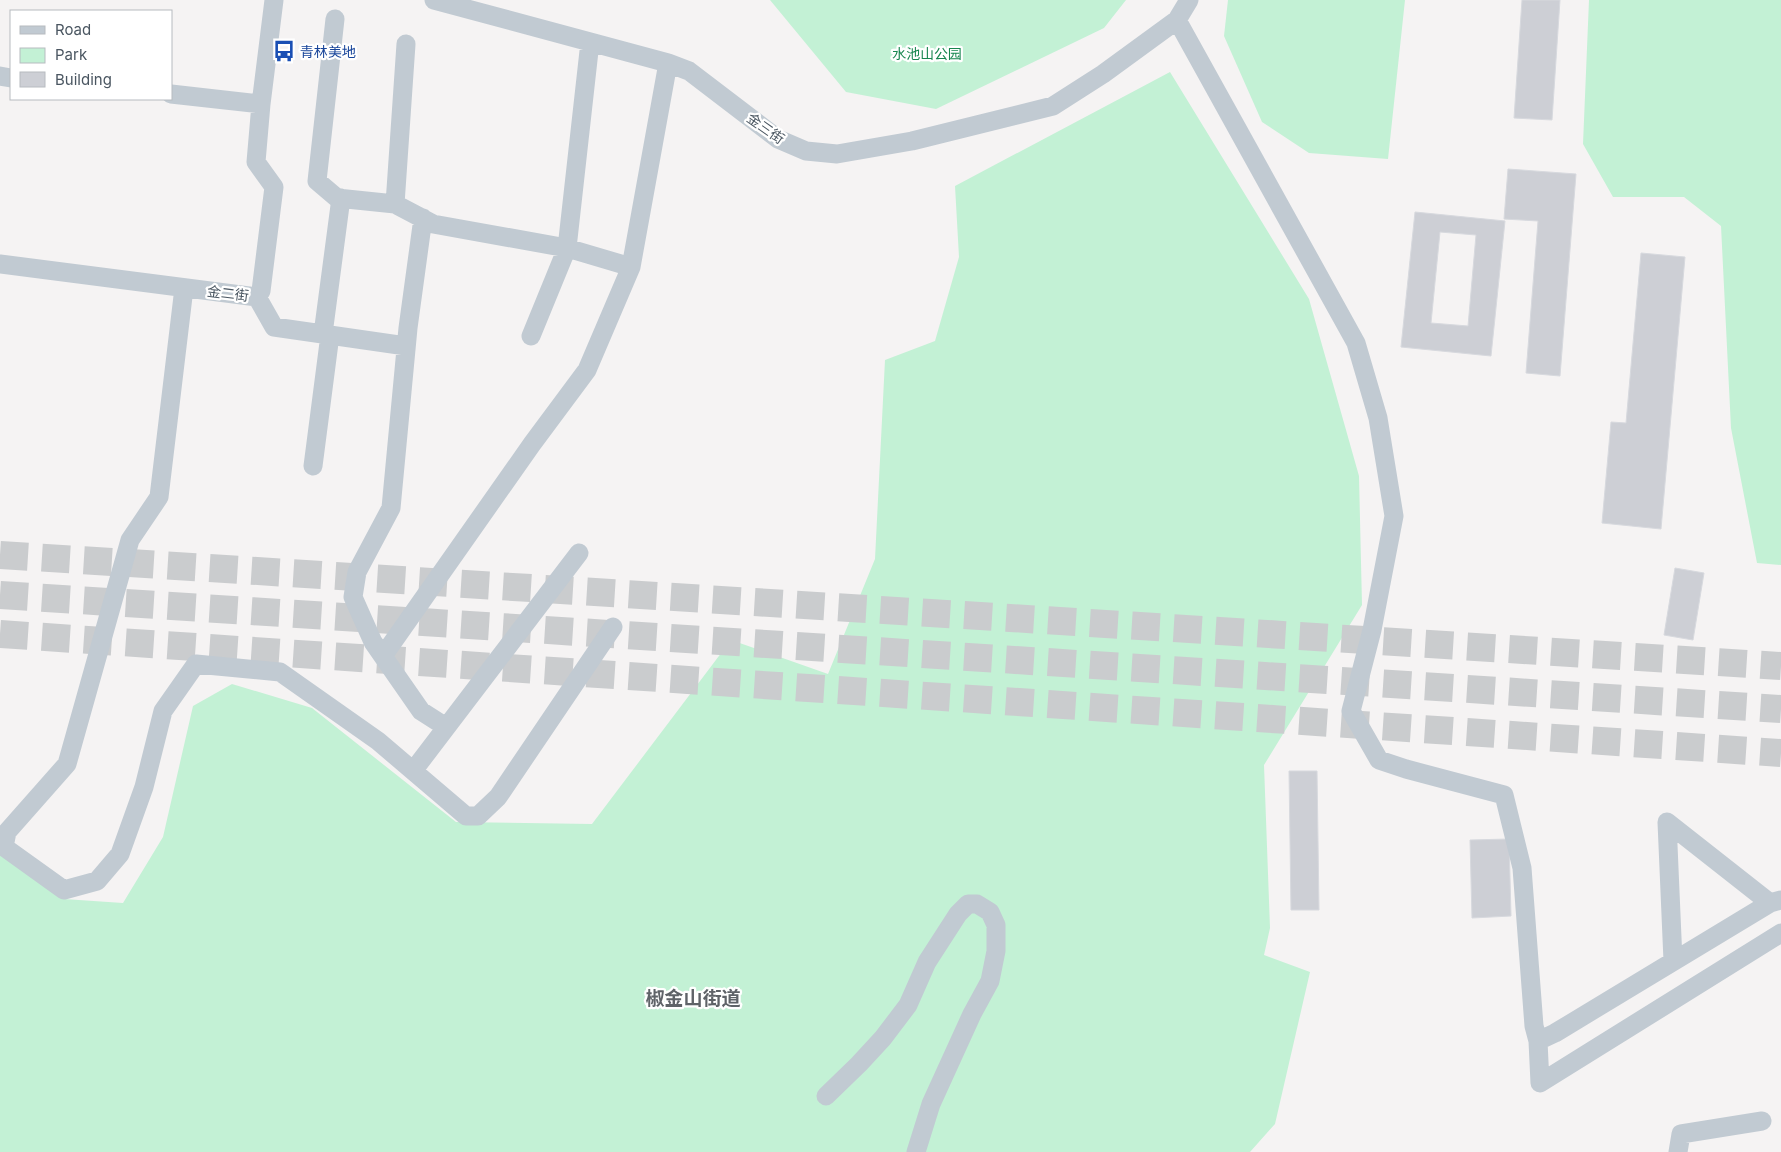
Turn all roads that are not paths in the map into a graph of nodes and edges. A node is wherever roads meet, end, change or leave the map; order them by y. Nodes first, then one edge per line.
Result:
1 (274, 0) edge
2 (434, 0) edge
3 (1189, 0) edge
4 (456, 3) edge
5 (335, 19) dead end
6 (1177, 20) junction
7 (590, 42) junction
8 (406, 44) dead end
9 (668, 63) junction
10 (172, 94) edge
11 (261, 104) junction
12 (342, 198) junction
13 (395, 204) junction
14 (423, 218) junction
15 (567, 248) junction
16 (0, 264) edge
17 (631, 267) junction
18 (184, 288) junction
19 (257, 297) junction
20 (327, 335) junction
21 (531, 336) dead end
22 (406, 346) junction
23 (313, 466) dead end
24 (579, 553) dead end
25 (613, 627) dead end
26 (383, 656) junction
27 (446, 727) junction
28 (413, 771) junction
29 (1776, 901) edge
30 (1781, 933) edge
31 (1673, 961) junction
32 (1538, 1041) junction
33 (826, 1096) dead end
34 (1762, 1121) dead end
35 (916, 1152) edge
36 (1678, 1152) edge

1 - 11 street, 金二街
2 - 4 street, 金三街
3 - 6 street
4 - 7 street, 金三街
5 - 12 street
6 - 9 street, 金三街
6 - 32 street
7 - 9 street, 金三街
7 - 15 street
8 - 13 street
9 - 17 street
10 - 11 street
11 - 19 street, 金二街
12 - 13 street
12 - 20 street
13 - 14 street
14 - 15 street
14 - 22 street
15 - 17 street
15 - 21 street
16 - 18 street, 金二街
17 - 26 street
18 - 19 street, 金二街
18 - 28 street
19 - 20 street
20 - 22 street
20 - 23 street
22 - 26 street
24 - 27 street
25 - 28 street
26 - 27 street
27 - 28 street
29 - 31 street
29 - 31 street
30 - 32 street
31 - 32 street
33 - 35 street
34 - 36 street

